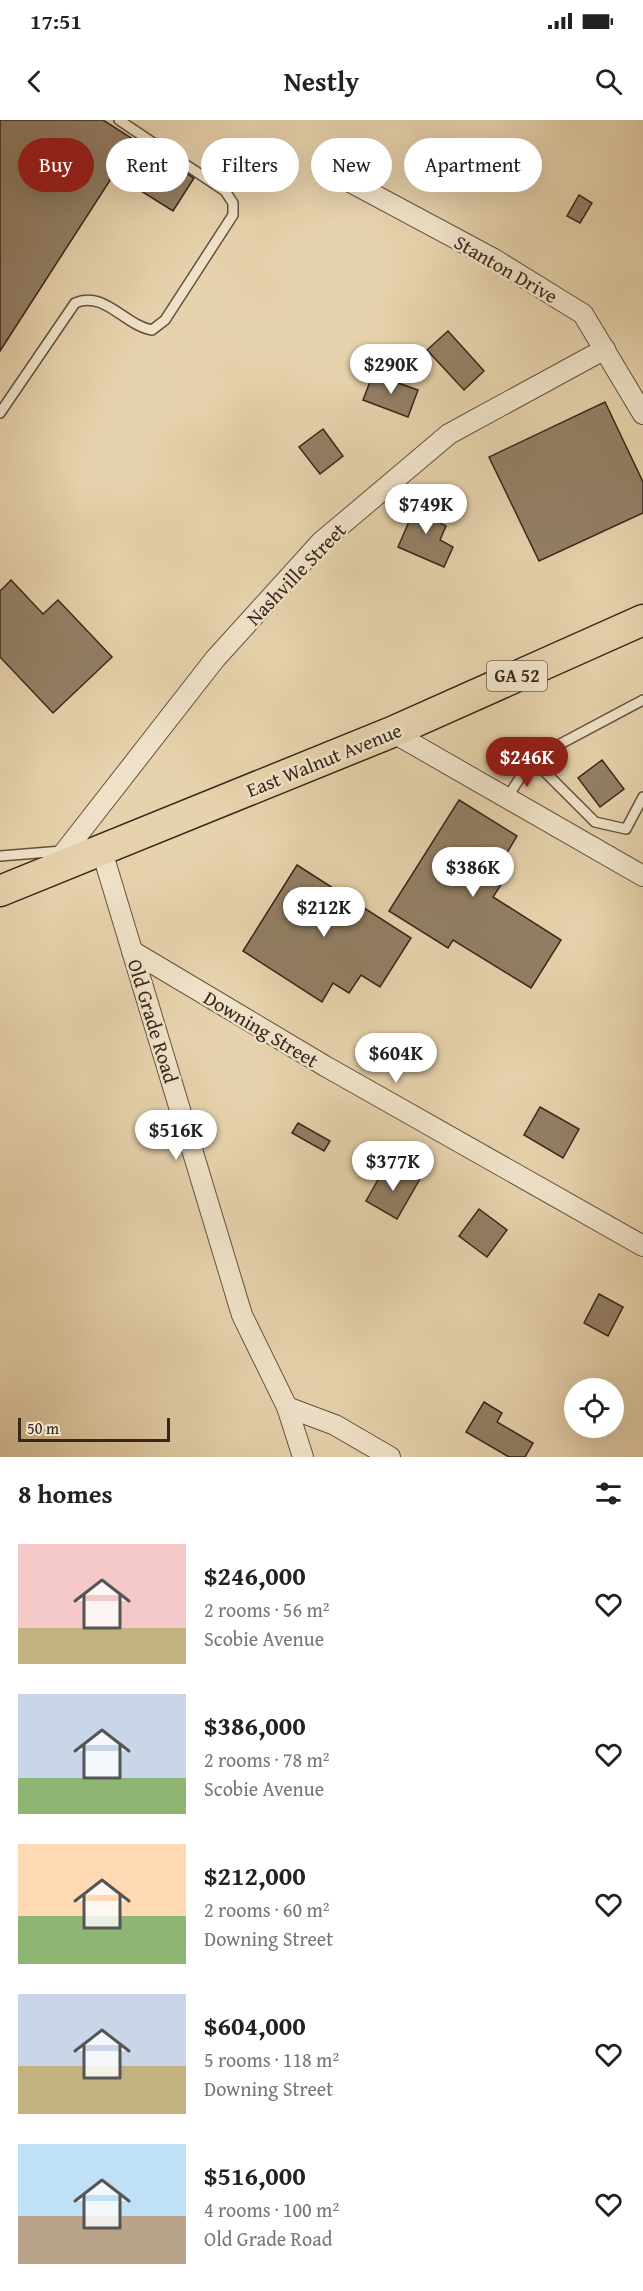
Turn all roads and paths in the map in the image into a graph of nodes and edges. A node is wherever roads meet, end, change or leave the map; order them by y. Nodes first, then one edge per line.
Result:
1 (119, 120) edge
2 (369, 192) edge
3 (605, 349) junction
4 (0, 413) edge
5 (643, 414) edge
6 (643, 620) edge
7 (643, 700) edge
8 (392, 732) junction
9 (532, 759) junction
10 (643, 797) edge
11 (507, 798) junction
12 (101, 848) junction
13 (0, 856) edge
14 (57, 860) junction
15 (643, 876) edge
16 (0, 891) edge
17 (132, 951) junction
18 (643, 1246) edge
19 (287, 1407) junction
20 (303, 1457) edge
21 (390, 1457) edge

1 - 4 lane
2 - 3 street, Stanton Drive
3 - 5 street, Stanton Drive
3 - 14 street, Nashville Street
6 - 8 main road, East Walnut Avenue / GA 52
7 - 9 lane
8 - 11 street
8 - 12 main road, East Walnut Avenue / GA 52
9 - 10 lane
9 - 11 lane
11 - 15 street
12 - 14 main road, East Walnut Avenue / GA 52
12 - 17 street, Old Grade Road
13 - 14 lane
14 - 16 main road, East Walnut Avenue / GA 52
17 - 18 street, Downing Street
17 - 19 street, Old Grade Road
19 - 20 street, Old Grade Road
19 - 21 street

